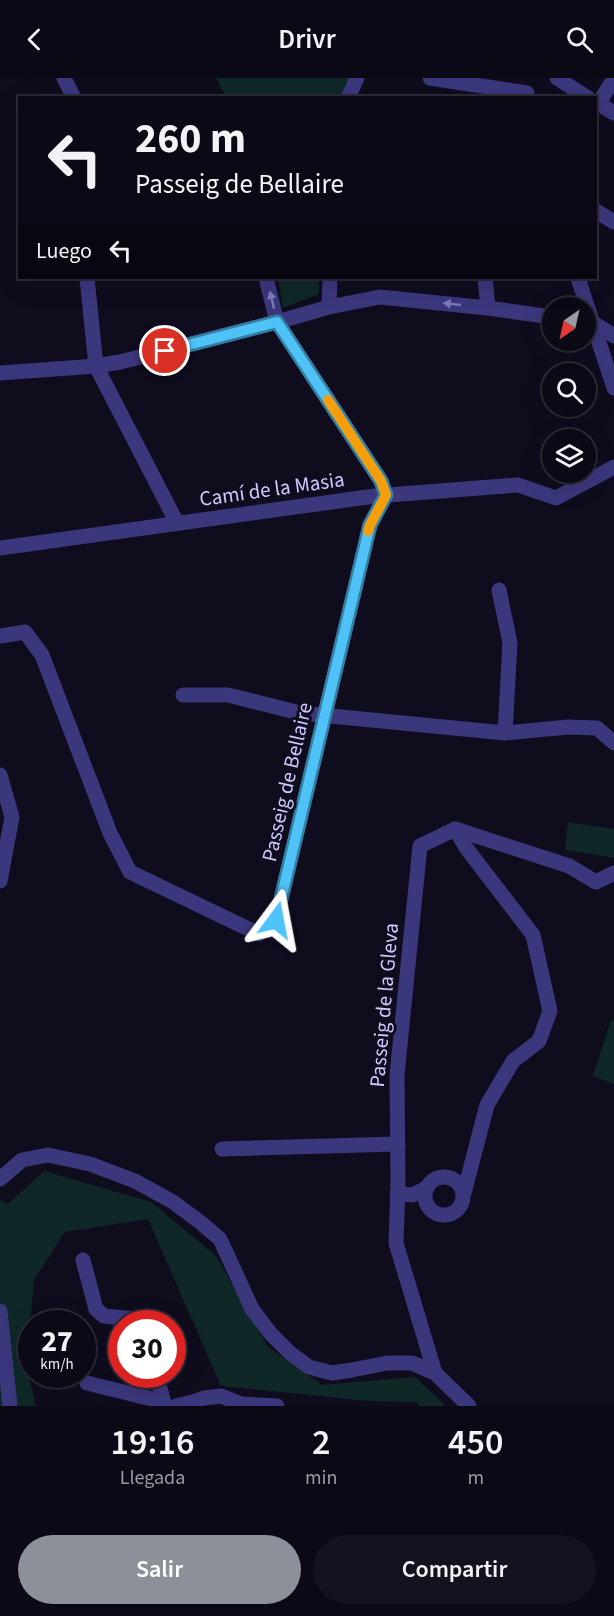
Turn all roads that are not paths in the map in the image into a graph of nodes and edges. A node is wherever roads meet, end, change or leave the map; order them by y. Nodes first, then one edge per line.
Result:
1 (64, 78) edge
2 (357, 78) edge
3 (430, 78) edge
4 (557, 78) edge
5 (614, 79) edge
6 (526, 90) edge
7 (466, 91) edge
8 (73, 96) edge
9 (349, 96) edge
10 (586, 96) edge
11 (597, 98) edge
12 (597, 103) edge
13 (614, 113) edge
14 (597, 212) edge
15 (614, 222) edge
16 (87, 279) edge
17 (266, 279) edge
18 (330, 279) edge
19 (484, 279) edge
20 (578, 279) edge
21 (582, 297) edge
22 (329, 307) junction
23 (488, 308) junction
24 (542, 316) edge
25 (277, 322) junction
26 (596, 326) edge
27 (614, 336) edge
28 (596, 342) edge
29 (96, 366) junction
30 (0, 373) edge
31 (614, 388) edge
32 (614, 467) edge
33 (386, 495) junction
34 (177, 523) junction
35 (0, 548) edge
36 (499, 590) dead end
37 (0, 636) edge
38 (183, 695) dead end
39 (325, 715) junction
40 (505, 733) junction
41 (614, 743) edge
42 (0, 775) edge
43 (455, 829) junction
44 (614, 873) edge
45 (0, 881) edge
46 (398, 1144) junction
47 (222, 1149) dead end
48 (0, 1179) edge
49 (427, 1188) junction
50 (464, 1193) junction
51 (397, 1194) junction
52 (83, 1260) dead end
53 (0, 1311) edge
54 (108, 1316) edge
55 (435, 1373) junction
56 (96, 1385) edge
57 (160, 1388) edge
58 (193, 1404) edge
59 (10, 1406) edge
60 (164, 1406) edge
61 (176, 1406) edge
62 (277, 1406) edge
63 (469, 1406) edge

1 - 8 street
2 - 9 street
3 - 7 street
4 - 10 street
5 - 11 street
6 - 7 street
12 - 13 street
14 - 15 street
16 - 29 street
25 -> 17 street
18 - 22 street
19 - 23 street
20 - 21 street
23 -> 22 street
22 - 25 street
23 - 24 street
25 - 29 street
25 - 33 street
26 - 27 street
28 - 31 street
29 - 30 street
29 - 34 street
32 - 33 street, Camí de la Masia
33 - 34 street, Camí de la Masia
33 - 39 street, Passeig de Bellaire
34 - 35 street, Camí de la Masia
36 - 40 street
37 - 39 street, Passeig de Bellaire
38 - 39 street
39 - 40 street
40 - 41 street
42 - 45 street
43 - 44 street
43 - 46 street, Passeig de la Gleva
43 - 50 street
46 - 47 street
46 - 51 street, Passeig de la Gleva
48 - 55 street
49 - 50 street
49 - 50 street
49 - 51 street
51 - 55 street, Passeig de la Gleva
52 - 54 street
53 - 59 street
55 - 63 street
56 - 60 street
57 - 60 street
58 - 61 street
58 - 62 street

